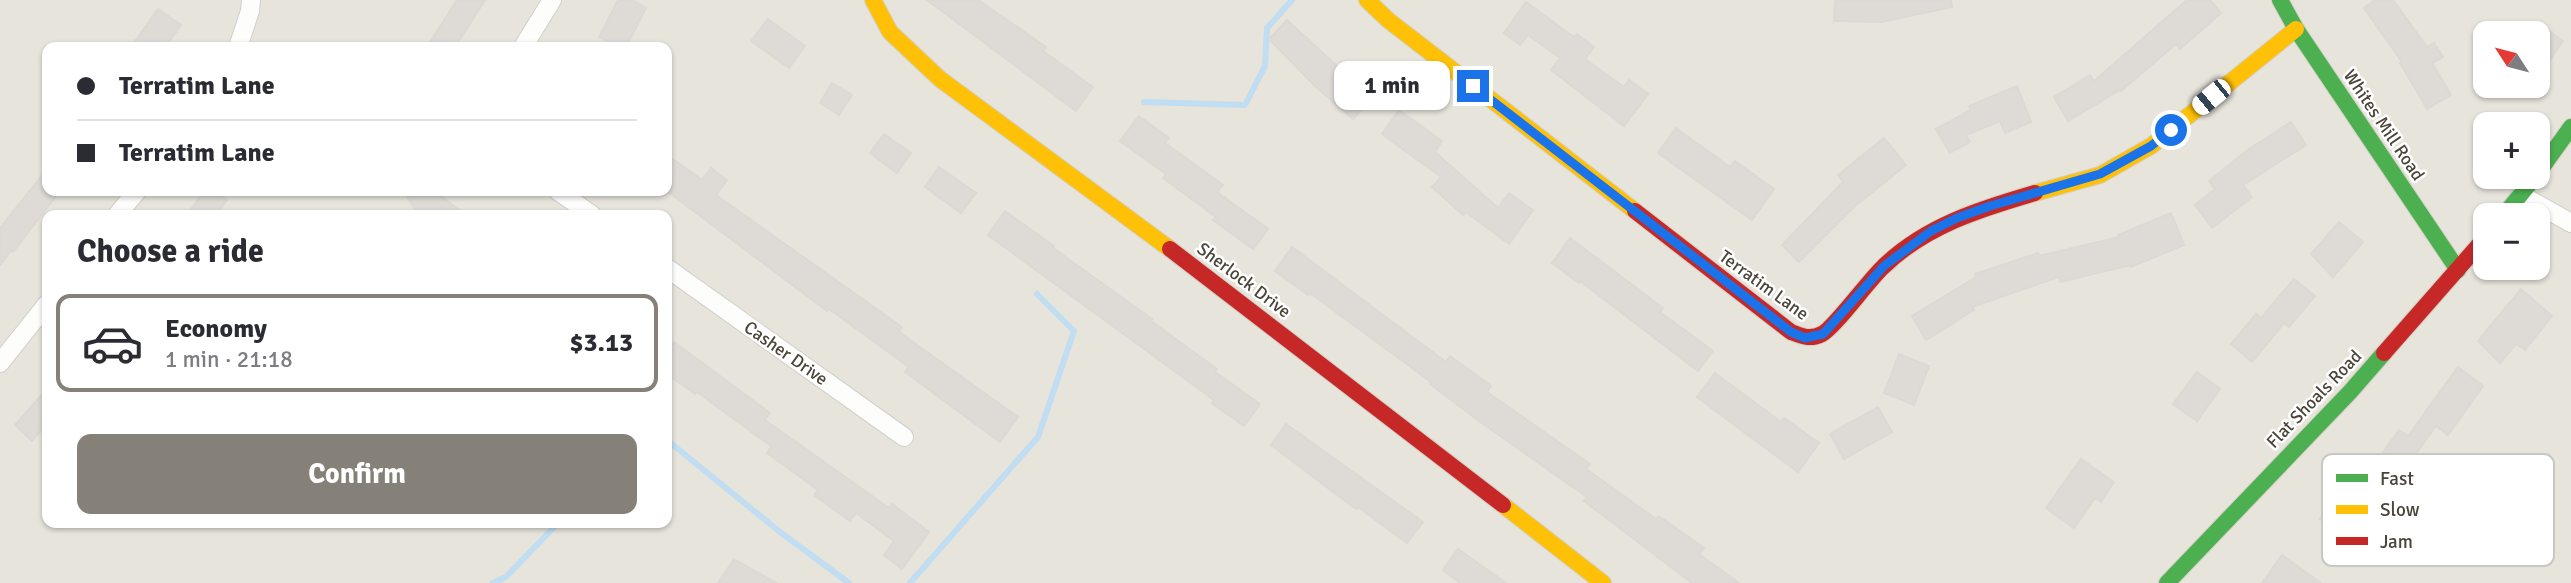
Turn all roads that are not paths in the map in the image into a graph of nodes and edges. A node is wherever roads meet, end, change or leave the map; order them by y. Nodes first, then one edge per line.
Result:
1 (251, 0) edge
2 (552, 0) edge
3 (873, 0) edge
4 (1367, 0) edge
5 (2280, 0) edge
6 (2296, 29) junction
7 (240, 42) edge
8 (526, 42) edge
9 (2571, 127) edge
10 (2550, 156) edge
11 (2526, 189) edge
12 (2521, 195) junction
13 (132, 196) edge
14 (565, 196) edge
15 (2514, 203) edge
16 (121, 210) edge
17 (585, 210) edge
18 (2571, 223) edge
19 (2473, 252) edge
20 (2458, 270) junction
21 (672, 272) edge
22 (42, 310) edge
23 (0, 363) edge
24 (904, 437) dead end
25 (1602, 583) edge
26 (2168, 583) edge

1 - 7 street
2 - 8 street
3 - 25 street, Sherlock Drive
4 - 6 street, Terratim Lane
5 - 6 street, Whites Mill Road
6 - 20 street, Whites Mill Road
9 - 10 street
11 - 12 street
12 - 15 street
12 - 18 street
13 - 16 street
14 - 17 street
19 - 20 street, Flat Shoals Road
20 - 26 street, Flat Shoals Road
21 - 24 street, Casher Drive
22 - 23 street

